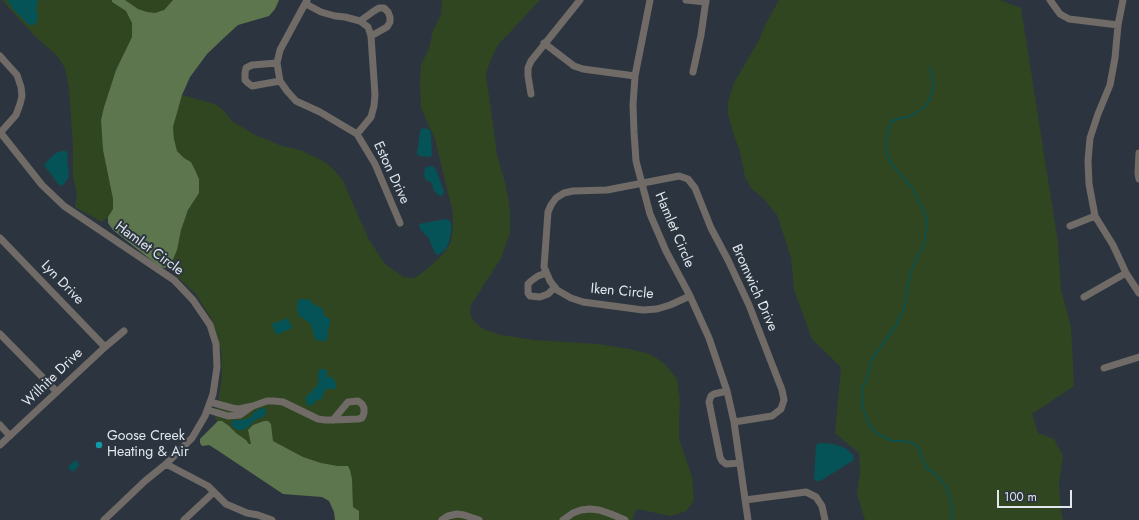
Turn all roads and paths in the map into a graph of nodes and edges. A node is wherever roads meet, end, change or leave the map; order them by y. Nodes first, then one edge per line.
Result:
1 (580, 0) edge
2 (650, 0) edge
3 (686, 0) edge
4 (1050, 0) edge
5 (1123, 0) edge
6 (706, 1) edge
7 (307, 2) edge
8 (360, 21) junction
9 (1118, 25) junction
10 (371, 36) junction
11 (544, 44) junction
12 (0, 56) edge
13 (277, 62) junction
14 (693, 72) dead end
15 (635, 76) junction
16 (280, 81) junction
17 (531, 94) dead end
18 (0, 132) edge
19 (357, 134) junction
20 (1139, 153) edge
21 (1139, 179) edge
22 (642, 183) junction
23 (1095, 216) junction
24 (400, 223) dead end
25 (1070, 226) dead end
26 (0, 238) edge
27 (546, 273) junction
28 (1126, 273) junction
29 (555, 287) junction
30 (1139, 293) edge
31 (690, 296) junction
32 (1084, 297) dead end
33 (124, 331) dead end
34 (0, 334) edge
35 (105, 347) junction
36 (1139, 358) edge
37 (1104, 368) dead end
38 (727, 391) junction
39 (57, 392) junction
40 (210, 402) junction
41 (253, 406) junction
42 (208, 410) junction
43 (333, 420) dead end
44 (734, 422) junction
45 (0, 426) edge
46 (10, 436) junction
47 (0, 445) edge
48 (740, 463) junction
49 (166, 464) junction
50 (214, 492) junction
51 (745, 500) junction
52 (104, 520) edge
53 (184, 520) edge
54 (272, 520) edge
55 (442, 520) edge
56 (479, 520) edge
57 (563, 520) edge
58 (625, 520) edge
59 (748, 520) edge
60 (824, 520) edge

1 - 11 street
2 - 15 street, Hamlet Circle
3 - 6 street
4 - 9 street
5 - 9 street
6 - 14 street
7 - 8 street
7 - 13 street, Eston Drive
8 - 10 street
8 - 10 street
9 - 23 street
10 - 19 street
11 - 15 street
11 - 17 street
12 - 18 street
13 - 16 street, Eston Drive
13 - 16 street
15 - 22 street, Hamlet Circle
16 - 19 street, Eston Drive
18 - 40 street, Hamlet Circle
19 - 24 street, Eston Drive
20 - 21 street
22 - 27 street, Iken Circle
22 - 31 street, Hamlet Circle
22 - 44 street, Bromwich Drive
23 - 25 street
23 - 28 street
26 - 35 street, Lyn Drive
27 - 29 street, Iken Circle
27 - 29 street
28 - 30 street
28 - 32 street
29 - 31 street, Iken Circle
31 - 38 street, Hamlet Circle
33 - 35 street, Wilhite Drive
34 - 39 street
35 - 39 street, Wilhite Drive
36 - 37 street
38 - 44 street, Hamlet Circle
38 - 48 street
39 - 46 street, Wilhite Drive
40 - 41 street
40 - 42 street, Hamlet Circle
41 - 42 street
41 - 43 street
42 - 49 street, Hamlet Circle
44 - 48 street, Hamlet Circle
45 - 46 street
46 - 47 street, Wilhite Drive
48 - 51 street, Hamlet Circle
49 - 50 street
49 - 52 street, Hamlet Circle
50 - 53 street
50 - 54 street
51 - 59 street, Hamlet Circle
51 - 60 street
55 - 56 street
57 - 58 street

